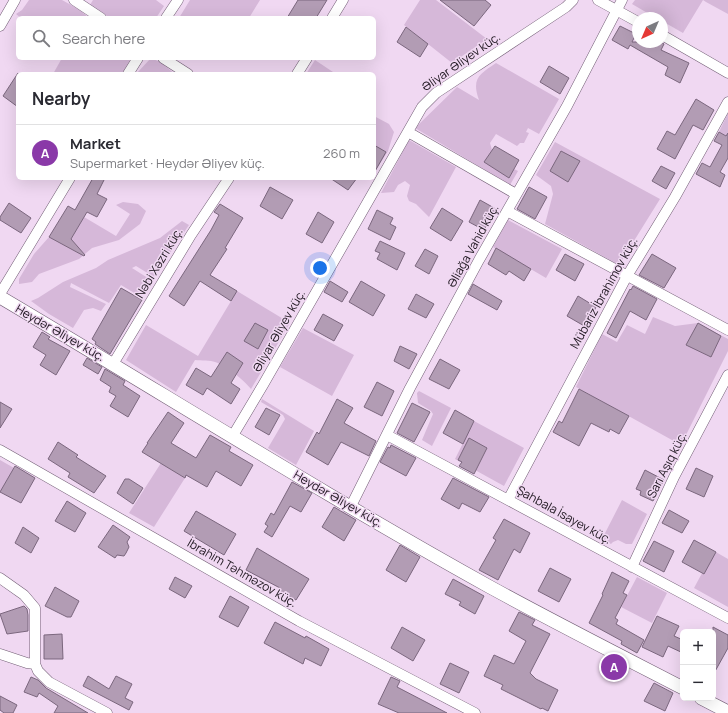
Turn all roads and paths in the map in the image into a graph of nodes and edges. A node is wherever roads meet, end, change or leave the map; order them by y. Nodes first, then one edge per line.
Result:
1 (15, 0) edge
2 (74, 0) edge
3 (178, 0) edge
4 (343, 0) edge
5 (573, 0) edge
6 (598, 0) edge
7 (622, 0) edge
8 (616, 10) junction
9 (98, 16) edge
10 (167, 16) edge
11 (333, 16) edge
12 (632, 19) edge
13 (0, 26) edge
14 (668, 38) edge
15 (137, 60) edge
16 (166, 60) edge
17 (306, 60) edge
18 (129, 72) edge
19 (185, 72) edge
20 (298, 72) edge
21 (728, 73) edge
22 (728, 102) edge
23 (408, 132) junction
24 (69, 180) edge
25 (228, 180) edge
26 (516, 194) junction
27 (507, 211) junction
28 (627, 276) junction
29 (0, 296) edge
30 (728, 330) edge
31 (113, 364) junction
32 (728, 376) edge
33 (387, 435) junction
34 (232, 437) junction
35 (0, 450) edge
36 (508, 500) junction
37 (351, 506) junction
38 (632, 567) junction
39 (0, 578) edge
40 (728, 618) edge
41 (0, 654) edge
42 (35, 664) junction
43 (680, 686) edge
44 (707, 701) edge
45 (728, 712) edge
46 (107, 713) edge
47 (475, 713) edge

1 - 13 street
2 - 9 street
3 - 10 street
4 - 11 street
5 - 23 street, Əliyar Əliyev küç.
6 - 8 street
7 - 8 street, Əliağa Vahid küç.
8 - 12 street
8 - 26 street, Əliağa Vahid küç.
14 - 21 street
15 - 18 street
16 - 19 street
17 - 20 street
22 - 28 street, Mübariz İbrahimov küç.
23 - 26 street
23 - 34 street, Əliyar Əliyev küç.
24 - 29 street
25 - 31 street, Nəbi Xəzri küç.
26 - 27 street, Əliağa Vahid küç.
27 - 28 street
27 - 33 street, Əliağa Vahid küç.
28 - 30 street
28 - 36 street, Mübariz İbrahimov küç.
29 - 31 street, Heydər Əliyev küç.
31 - 34 street, Heydər Əliyev küç.
32 - 38 street, Sarı Aşıq küç.
33 - 36 street, Şahbala İsayev küç.
33 - 37 street, Əliağa Vahid küç.
34 - 37 street, Heydər Əliyev küç.
35 - 47 street, İbrahim Təhməzov küç.
36 - 38 street, Şahbala İsayev küç.
37 - 43 street, Heydər Əliyev küç.
38 - 40 street, Şahbala İsayev küç.
39 - 42 street
41 - 42 street
42 - 46 street
44 - 45 street

